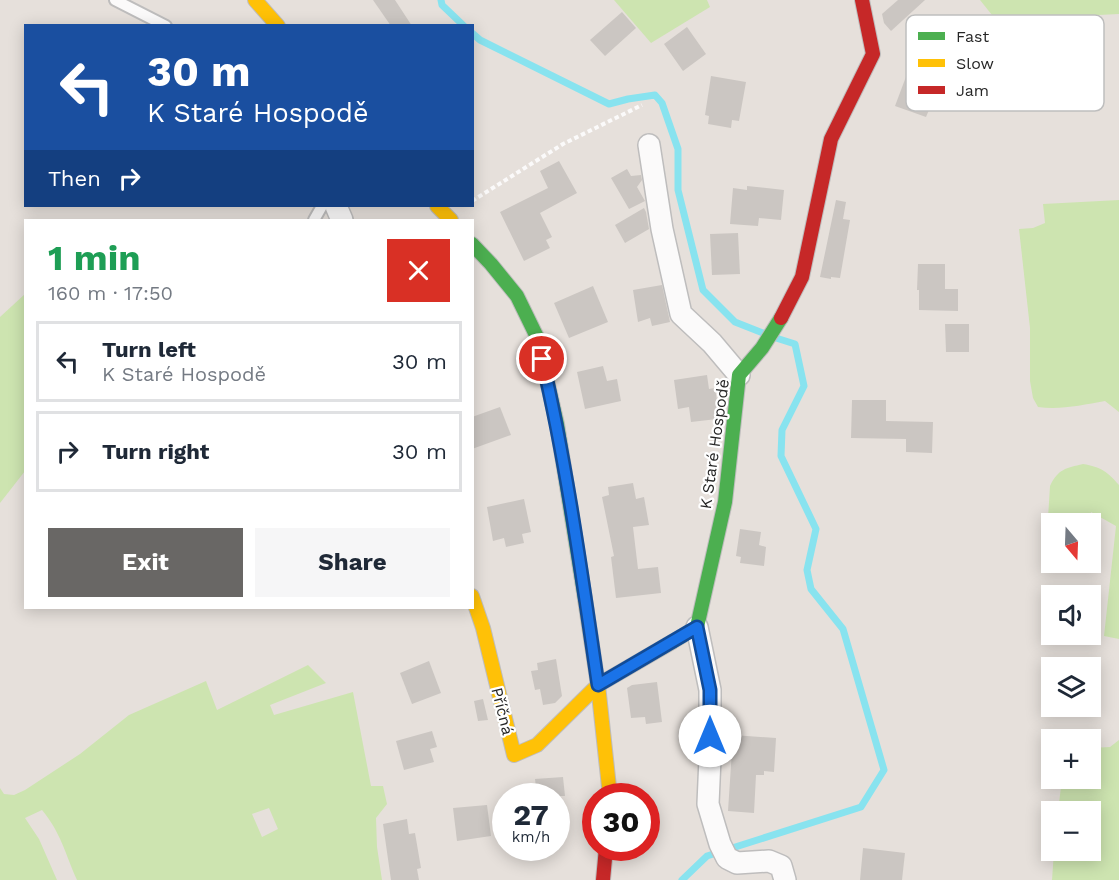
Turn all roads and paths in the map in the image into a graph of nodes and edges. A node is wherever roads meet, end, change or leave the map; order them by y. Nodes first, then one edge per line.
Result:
1 (115, 0) edge
2 (255, 0) edge
3 (862, 0) edge
4 (162, 24) edge
5 (276, 24) edge
6 (642, 105) dead end
7 (649, 145) dead end
8 (474, 200) edge
9 (438, 207) edge
10 (450, 219) edge
11 (474, 246) edge
12 (739, 375) junction
13 (474, 602) edge
14 (697, 627) junction
15 (598, 685) junction
16 (609, 783) edge
17 (605, 861) edge
18 (603, 880) edge
19 (785, 880) edge

1 - 4 lane
2 - 5 street
3 - 12 street, K Staré Hospodě
6 - 8 path
7 - 12 street
9 - 10 street
11 - 15 street
12 - 14 street, K Staré Hospodě
13 - 15 street, Příčná
14 - 15 street
14 - 19 street
15 - 16 street
17 - 18 street

